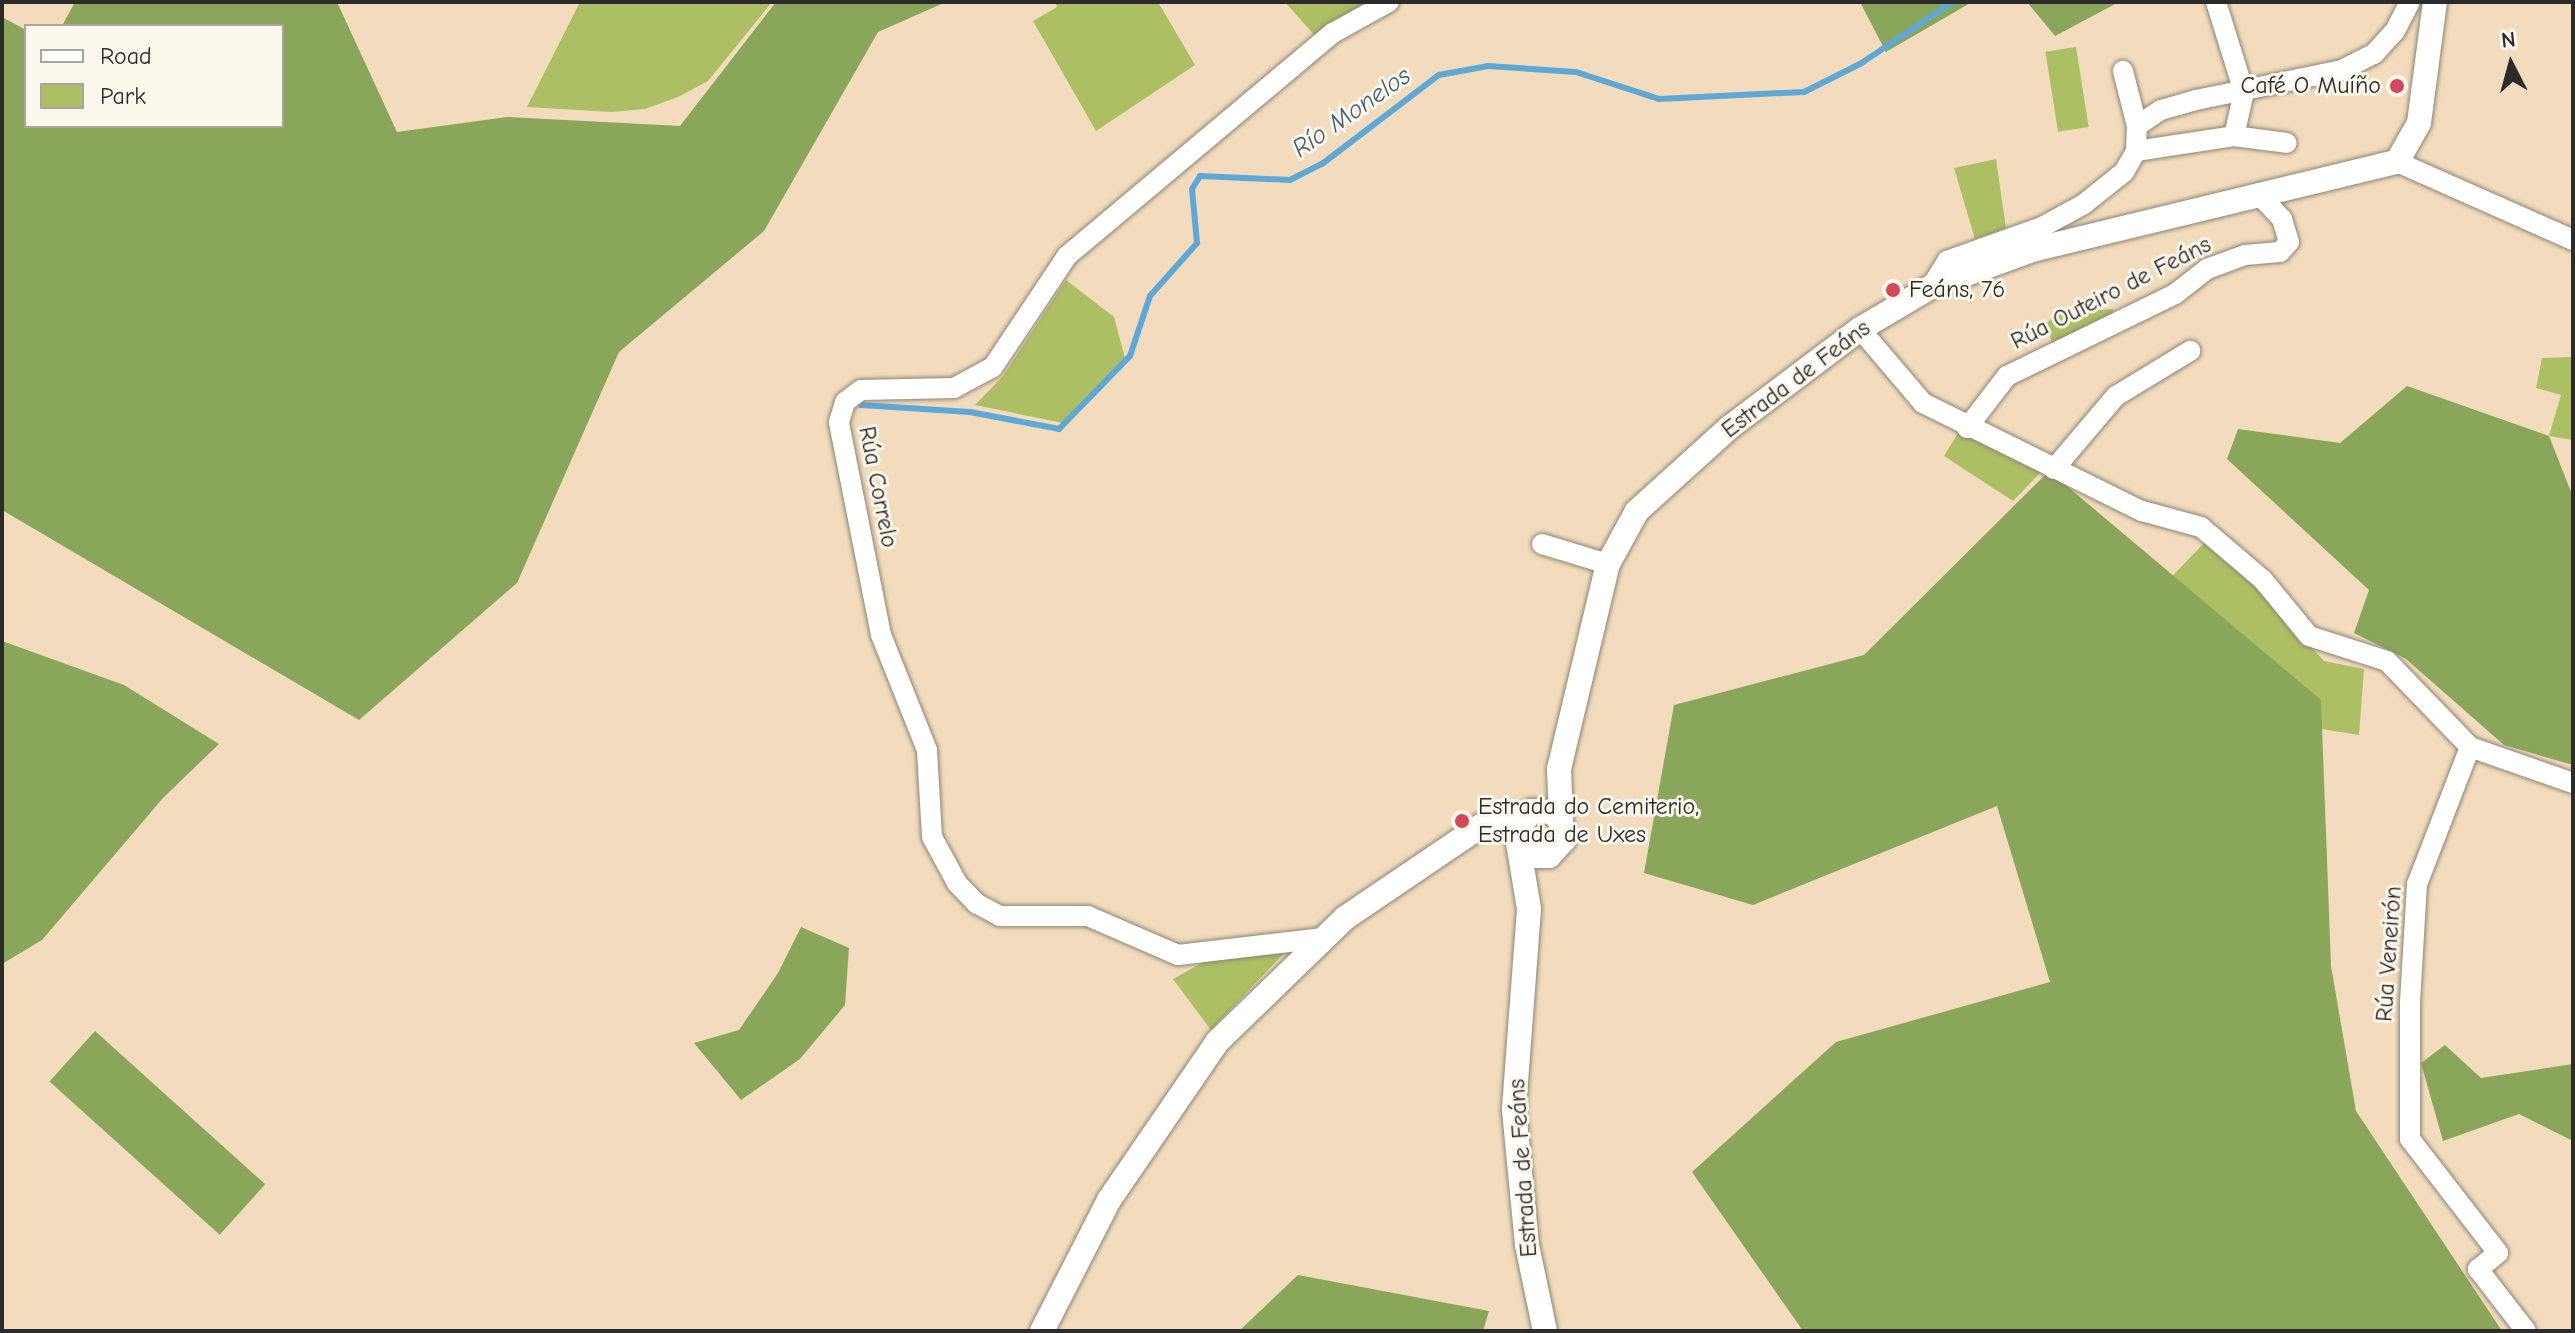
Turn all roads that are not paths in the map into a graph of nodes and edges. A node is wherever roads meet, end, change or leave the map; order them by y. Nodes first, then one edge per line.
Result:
1 (1389, 2) edge
2 (2216, 2) edge
3 (2410, 2) edge
4 (2435, 2) edge
5 (2123, 71) dead end
6 (2244, 92) junction
7 (2137, 126) junction
8 (2234, 136) junction
9 (2287, 143) dead end
10 (2136, 151) junction
11 (2397, 162) junction
12 (2258, 193) junction
13 (2573, 240) edge
14 (1931, 287) junction
15 (1860, 329) junction
16 (2190, 351) dead end
17 (1967, 428) junction
18 (2054, 469) junction
19 (1542, 544) dead end
20 (1608, 564) junction
21 (2470, 747) junction
22 (1559, 769) junction
23 (2573, 783) edge
24 (1561, 821) junction
25 (1523, 827) junction
26 (1556, 851) junction
27 (1529, 909) junction
28 (1323, 938) junction
29 (1042, 1331) edge
30 (1545, 1331) edge
31 (2526, 1331) edge

1 - 28 street, Rúa Correlo
2 - 6 street
3 - 6 street
4 - 11 street
5 - 7 street
6 - 7 street
6 - 8 street
7 - 10 street
8 - 9 street
8 - 10 street
10 - 14 street
11 - 12 street, Estrada de Feáns
11 - 13 street
12 - 14 street, Estrada de Feáns
12 - 17 street, Rúa Outeiro de Feáns
14 - 15 street, Estrada de Feáns
15 - 17 street
15 - 20 street, Estrada de Feáns
16 - 18 street
17 - 18 street
18 - 21 street
19 - 20 street
20 - 22 street, Estrada de Feáns
21 - 23 street
21 - 31 street, Rúa Veneirón
22 - 24 street, Estrada de Feáns
22 - 25 street, Estrada de Feáns
24 - 25 street
24 - 26 street, Estrada de Feáns
25 - 26 street
25 - 27 street, Estrada de Feáns
25 - 28 street
26 - 27 street, Estrada de Feáns
27 - 30 street, Estrada de Feáns
28 - 29 street

